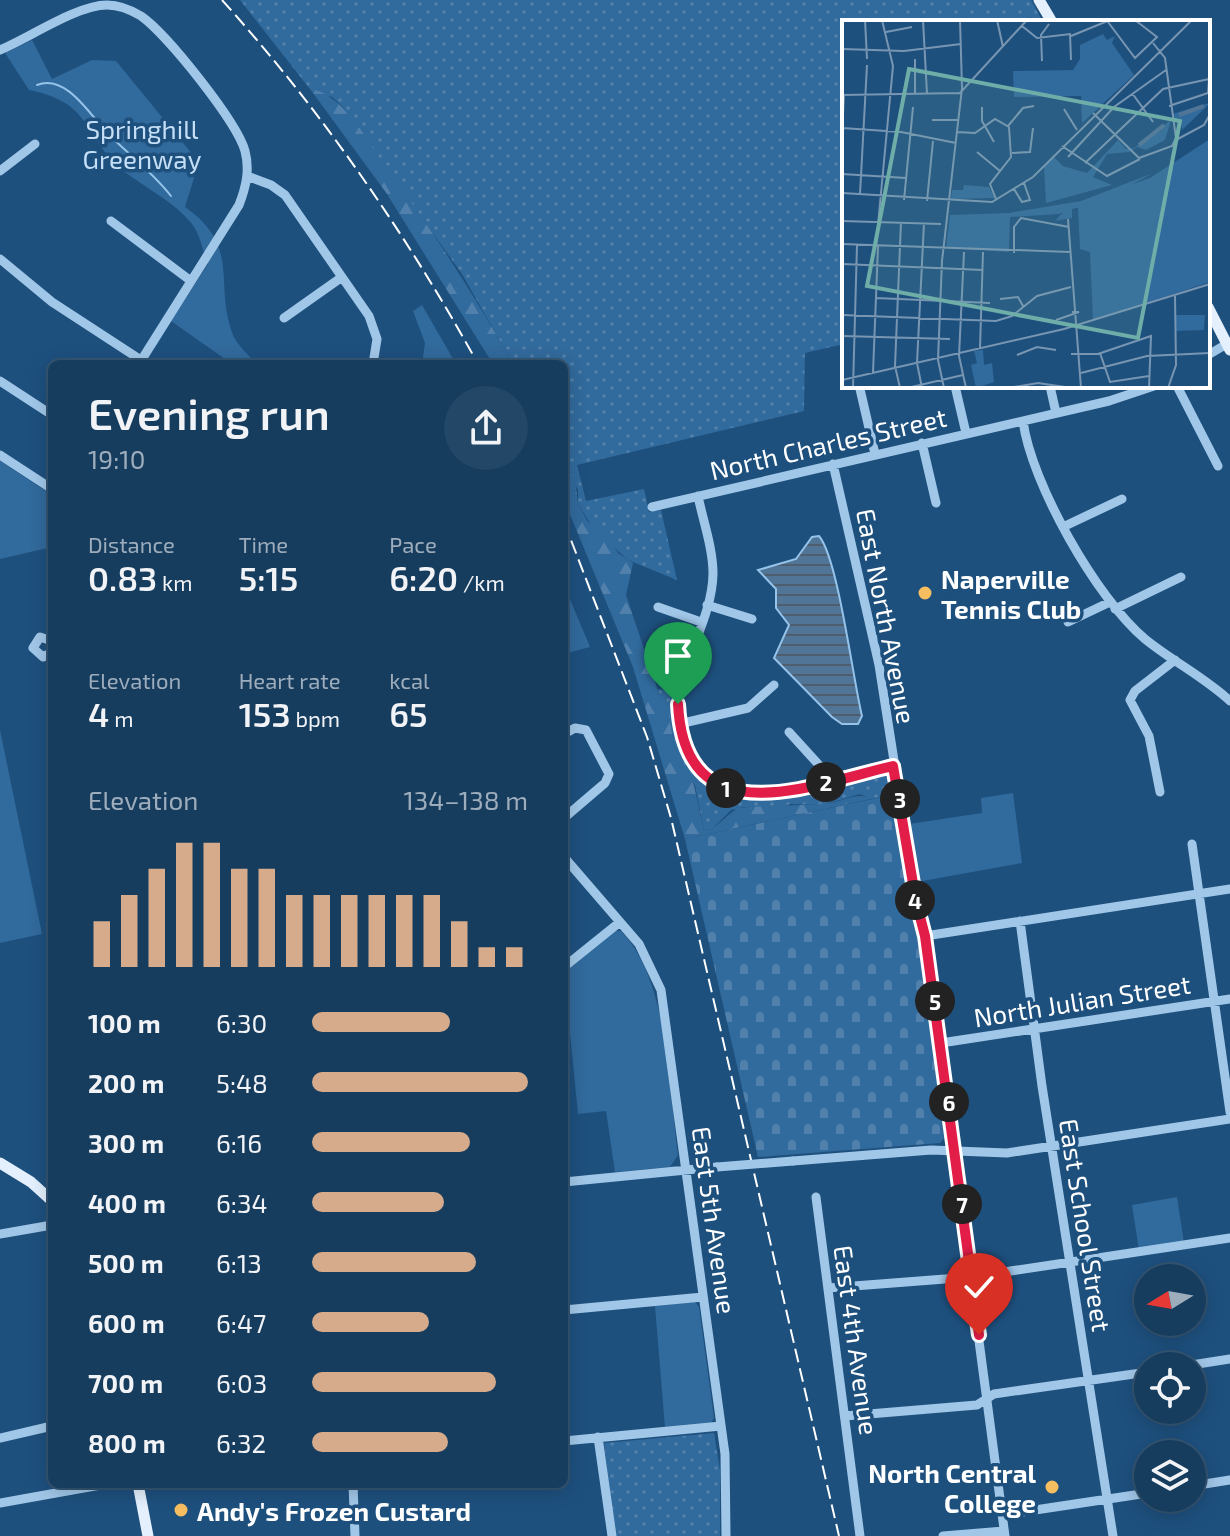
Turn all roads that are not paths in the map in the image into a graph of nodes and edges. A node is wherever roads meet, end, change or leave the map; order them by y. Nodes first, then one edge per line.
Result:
1 (1039, 0) edge
2 (105, 3) edge
3 (1051, 20) edge
4 (0, 50) edge
5 (35, 144) dead end
6 (0, 171) edge
7 (247, 176) junction
8 (111, 221) dead end
9 (0, 259) edge
10 (342, 277) junction
11 (191, 281) junction
12 (1210, 311) edge
13 (284, 318) dead end
14 (1229, 345) edge
15 (1210, 354) edge
16 (138, 360) edge
17 (144, 360) edge
18 (374, 360) edge
19 (0, 381) edge
20 (955, 388) edge
21 (1050, 388) edge
22 (1147, 388) edge
23 (1178, 388) edge
24 (860, 389) dead end
25 (48, 412) edge
26 (1056, 413) junction
27 (1023, 421) junction
28 (966, 433) junction
29 (922, 443) junction
30 (875, 454) junction
31 (0, 455) edge
32 (833, 464) junction
33 (1218, 466) dead end
34 (48, 487) edge
35 (698, 496) junction
36 (1122, 499) dead end
37 (936, 503) dead end
38 (652, 507) dead end
39 (1065, 526) junction
40 (1181, 577) dead end
41 (707, 605) junction
42 (1113, 605) junction
43 (658, 607) dead end
44 (752, 619) dead end
45 (701, 622) junction
46 (1068, 622) dead end
47 (48, 640) edge
48 (48, 654) edge
49 (1175, 660) junction
50 (774, 685) dead end
51 (1230, 701) edge
52 (679, 724) junction
53 (568, 732) edge
54 (789, 732) dead end
55 (893, 766) junction
56 (824, 782) junction
57 (1160, 792) dead end
58 (568, 815) edge
59 (1192, 844) dead end
60 (568, 862) edge
61 (1230, 889) edge
62 (1199, 893) junction
63 (1020, 921) junction
64 (620, 922) junction
65 (925, 936) junction
66 (568, 964) edge
67 (1230, 999) edge
68 (1214, 1002) junction
69 (1034, 1029) junction
70 (941, 1043) junction
71 (1230, 1112) edge
72 (1230, 1119) edge
73 (1051, 1146) junction
74 (955, 1151) junction
75 (0, 1163) edge
76 (685, 1170) junction
77 (568, 1182) edge
78 (48, 1197) edge
79 (816, 1197) dead end
80 (48, 1226) edge
81 (0, 1234) edge
82 (1230, 1238) edge
83 (1070, 1262) junction
84 (971, 1277) junction
85 (828, 1288) junction
86 (703, 1297) junction
87 (568, 1310) edge
88 (1230, 1359) edge
89 (1206, 1363) edge
90 (1134, 1374) edge
91 (1089, 1381) junction
92 (987, 1400) junction
93 (845, 1416) junction
94 (721, 1426) junction
95 (48, 1427) edge
96 (598, 1437) junction
97 (0, 1438) edge
98 (568, 1441) edge
99 (1230, 1480) edge
100 (1206, 1484) edge
101 (84, 1488) edge
102 (139, 1488) edge
103 (353, 1488) edge
104 (1134, 1495) edge
105 (1107, 1499) junction
106 (0, 1503) edge
107 (1002, 1515) junction
108 (1004, 1533) edge
109 (148, 1536) edge
110 (355, 1536) edge
111 (612, 1536) edge
112 (726, 1536) edge
113 (860, 1536) edge
114 (943, 1536) edge
115 (1113, 1536) edge

1 - 3 main road
2 - 4 street
2 - 7 street
5 - 6 street
7 - 10 street
7 - 11 street
8 - 11 street
9 - 16 street
10 - 13 street
10 - 18 street
11 - 17 street
12 - 14 main road
14 - 15 street
19 - 25 street
20 - 28 street
21 - 26 street
22 - 26 street, North Charles Street
23 - 33 street
24 - 30 street
26 - 27 street, North Charles Street
27 - 28 street, North Charles Street
27 - 39 street
28 - 29 street, North Charles Street
29 - 30 street, North Charles Street
29 - 37 street
30 - 32 street, North Charles Street
31 - 34 street
32 - 35 street, North Charles Street
32 - 55 street, East North Avenue
35 - 38 street, North Charles Street
35 - 41 street
36 - 39 street
39 - 42 street
40 - 42 street
41 - 44 street
41 - 45 street
42 - 46 street
42 - 49 street
43 - 45 street
45 - 52 street
47 - 48 street
49 - 51 street
49 - 57 street
50 - 52 street
52 - 56 street
53 - 58 street
54 - 56 street
55 - 56 street
55 - 65 street, East North Avenue
59 - 62 street
60 - 64 street, East 5th Avenue
61 - 62 street
62 - 63 street
62 - 68 street
63 - 65 street
63 - 69 street, East School Street
64 - 66 street
64 - 76 street, East 5th Avenue
65 - 70 street, East North Avenue
67 - 68 street, North Julian Street
68 - 69 street, North Julian Street
68 - 71 street
69 - 70 street, North Julian Street
69 - 73 street, East School Street
70 - 74 street, East North Avenue
72 - 73 street
73 - 74 street
73 - 83 street, East School Street
74 - 76 street, bridge
74 - 84 street, East North Avenue
75 - 78 main road
76 - 77 street
76 - 86 street, East 5th Avenue
79 - 85 street, East 4th Avenue
80 - 81 street
82 - 83 street
83 - 84 street
83 - 91 street, East School Street
84 - 85 street
84 - 92 street, East North Avenue
85 - 93 street, East 4th Avenue
86 - 87 street
86 - 94 street, East 5th Avenue
88 - 89 street
90 - 91 street
91 - 92 street
91 - 105 street, East School Street
92 - 93 street
92 - 107 street, East North Avenue
93 - 113 street, East 4th Avenue
94 - 96 street
94 - 112 street, East 5th Avenue
95 - 97 street
96 - 98 street
96 - 111 street
99 - 100 street
101 - 106 street
102 - 109 main road
103 - 110 street
104 - 105 street
105 - 107 street
105 - 115 street, East School Street
107 - 108 street, East North Avenue
108 - 114 street

